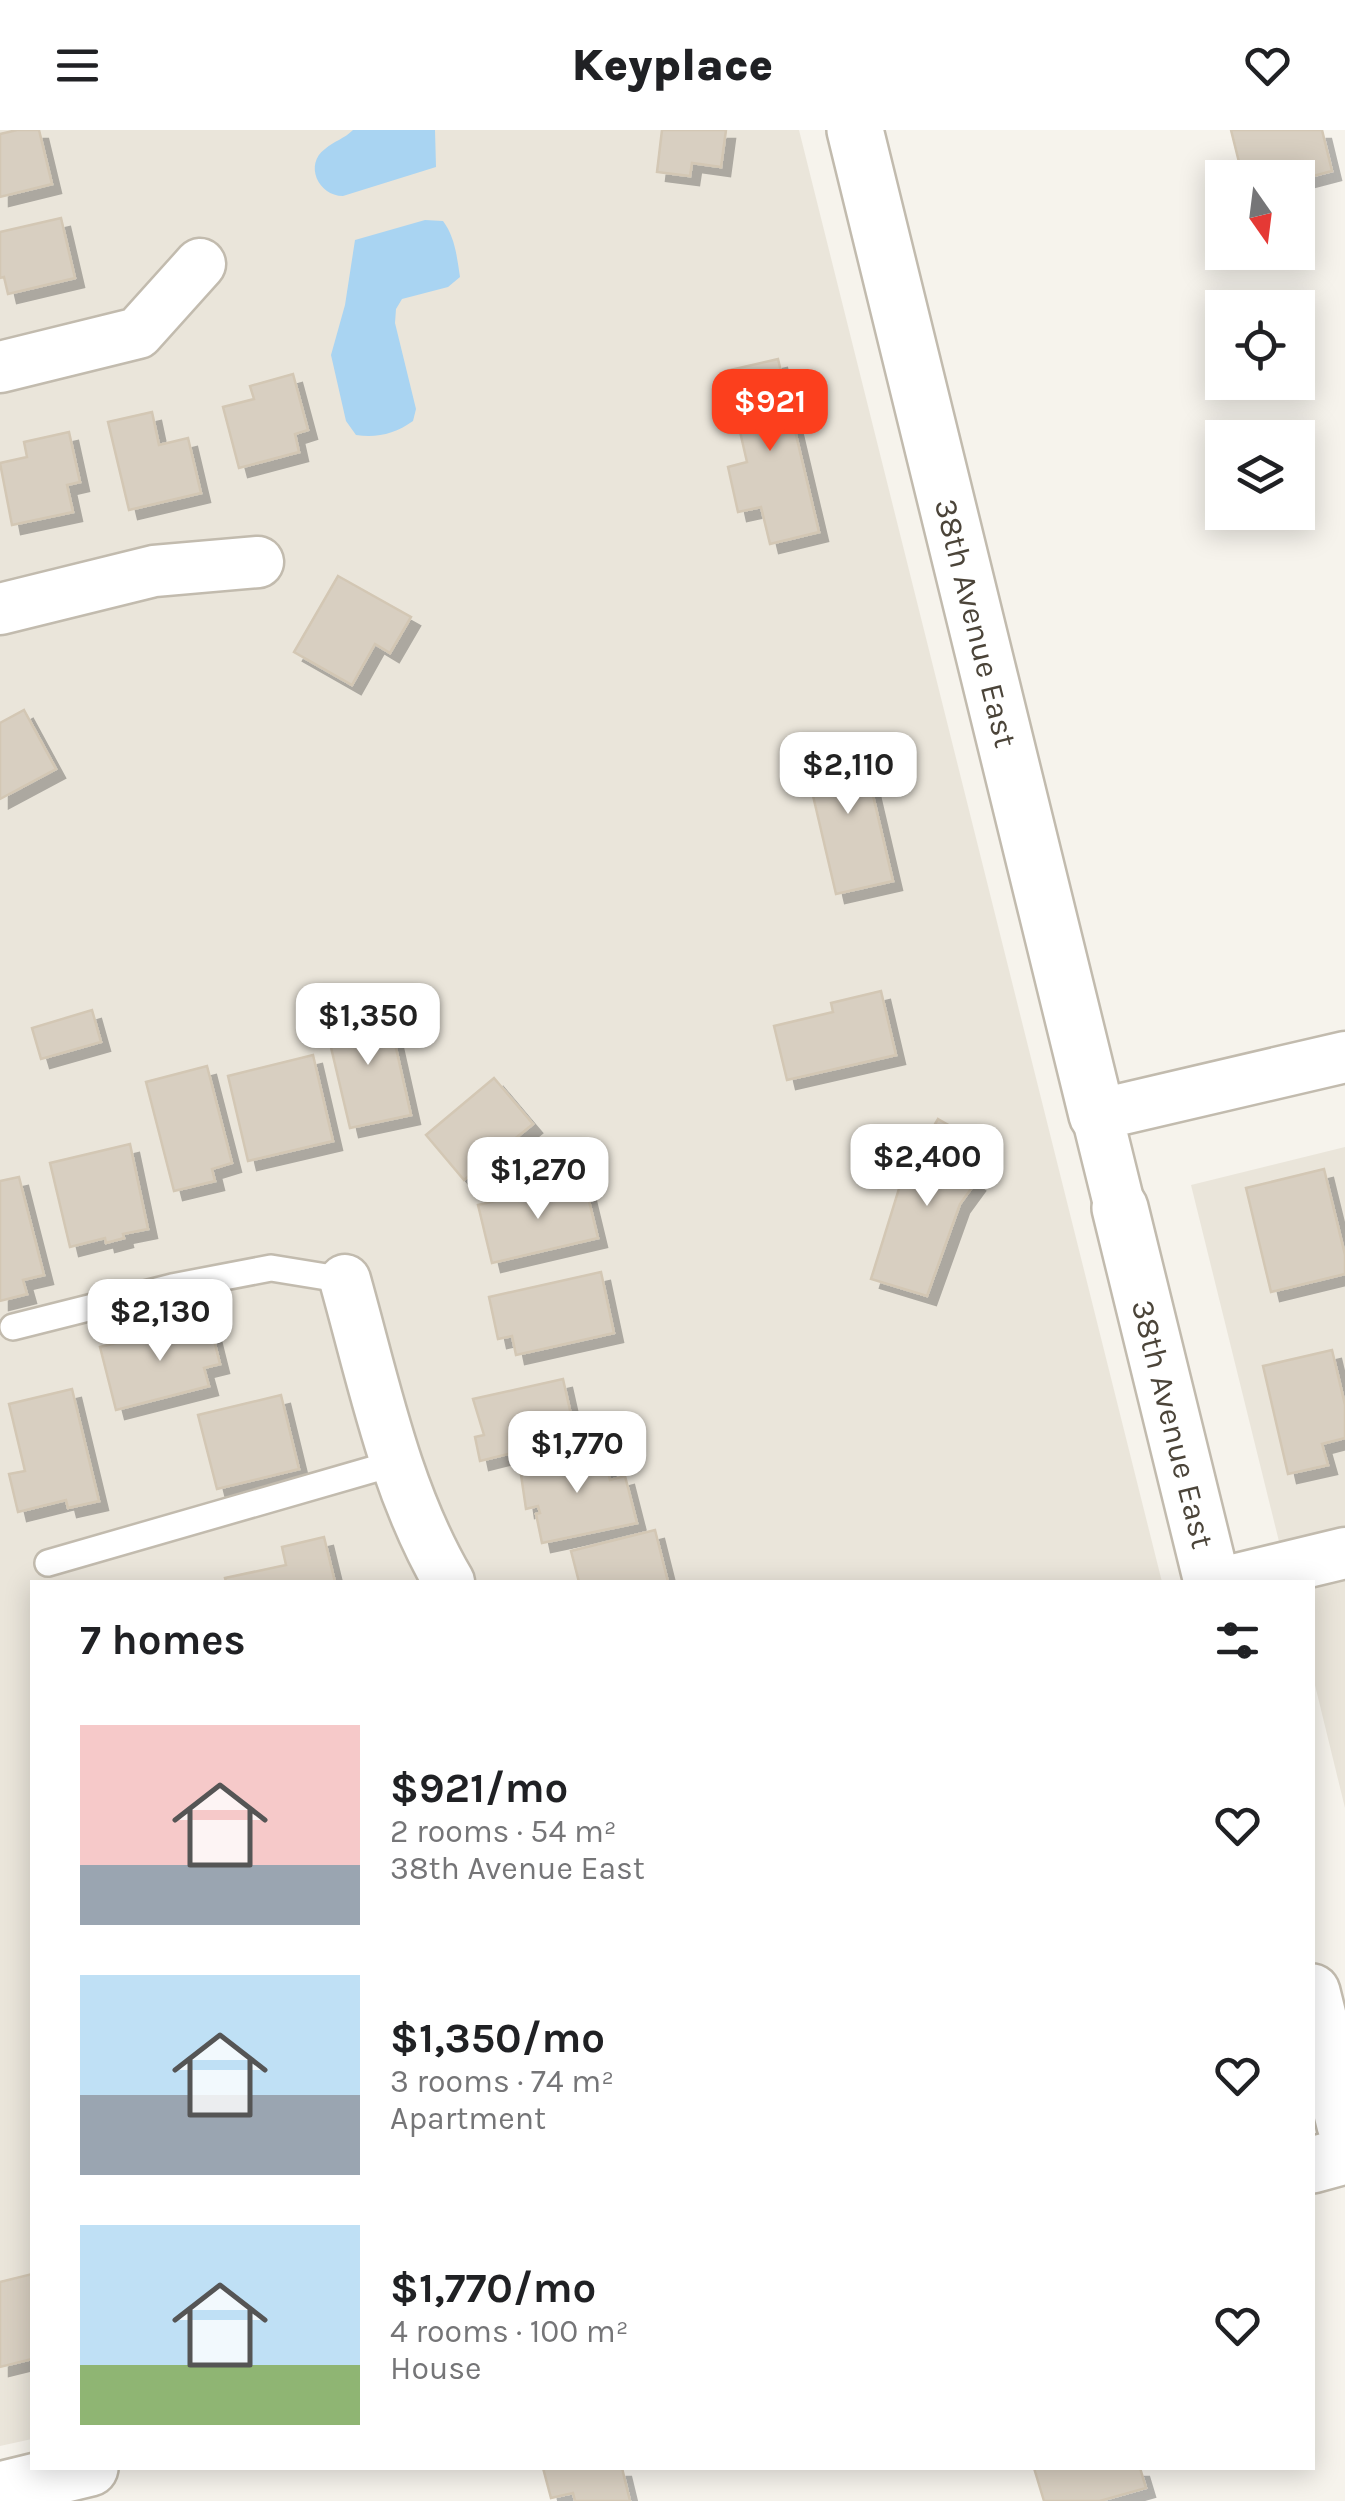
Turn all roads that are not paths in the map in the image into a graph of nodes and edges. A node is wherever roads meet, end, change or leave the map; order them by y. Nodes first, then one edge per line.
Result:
1 (855, 130) edge
2 (200, 264) dead end
3 (0, 366) edge
4 (258, 562) dead end
5 (0, 609) edge
6 (1345, 1057) edge
7 (1097, 1115) junction
8 (1120, 1208) joint
9 (346, 1280) joint
10 (13, 1327) dead end
11 (396, 1463) junction
12 (1345, 1553) edge
13 (48, 1562) dead end
14 (448, 1580) edge
15 (1212, 1580) edge
16 (1233, 1580) edge
17 (1315, 2004) edge
18 (1345, 2125) edge
19 (1345, 2156) edge
20 (1315, 2163) edge
21 (82, 2470) edge
22 (0, 2490) edge

1 - 7 street, 38th Avenue East
2 - 3 street
4 - 5 street
6 - 7 street
7 - 8 street
8 - 15 street, 38th Avenue East
9 - 10 lane
9 - 11 street
11 - 13 lane
11 - 14 street
12 - 16 street
17 - 18 street
19 - 20 street
21 - 22 street

